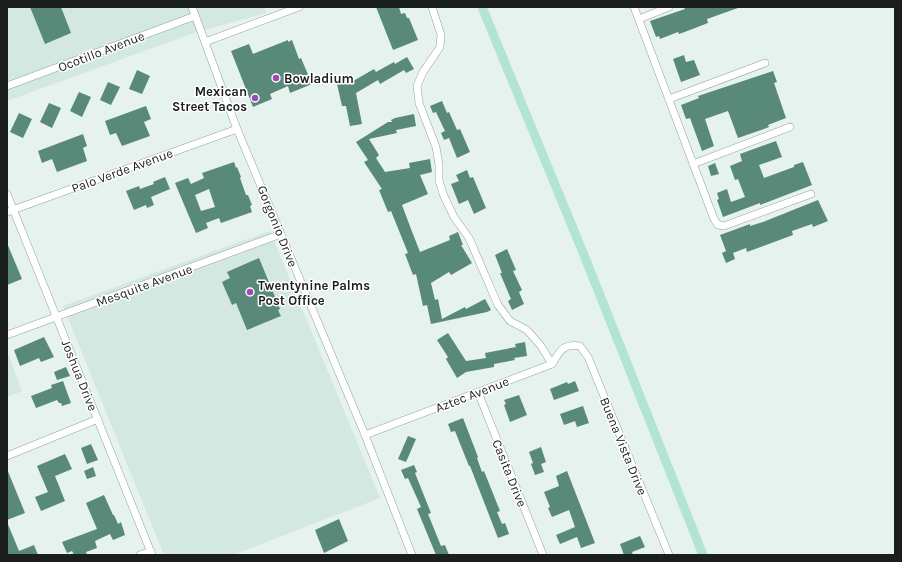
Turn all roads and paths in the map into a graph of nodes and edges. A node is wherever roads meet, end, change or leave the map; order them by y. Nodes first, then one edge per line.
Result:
1 (192, 7) edge
2 (300, 7) edge
3 (432, 7) edge
4 (634, 7) edge
5 (669, 7) edge
6 (195, 16) junction
7 (639, 19) junction
8 (205, 42) junction
9 (765, 63) dead end
10 (7, 86) edge
11 (669, 99) junction
12 (790, 127) dead end
13 (238, 129) junction
14 (694, 164) junction
15 (7, 194) edge
16 (811, 194) dead end
17 (10, 211) edge
18 (281, 234) junction
19 (57, 316) junction
20 (7, 335) edge
21 (552, 364) junction
22 (478, 392) junction
23 (98, 419) junction
24 (365, 434) junction
25 (7, 456) edge
26 (152, 553) edge
27 (140, 555) edge
28 (412, 555) edge
29 (543, 555) edge
30 (669, 555) edge

1 - 6 street, Gorgonio Drive
2 - 8 street
3 - 21 street
4 - 7 street
5 - 7 street
6 - 8 street, Gorgonio Drive
6 - 10 street, Ocotillo Avenue
7 - 11 street
8 - 13 street, Gorgonio Drive
9 - 11 street
11 - 14 street
12 - 14 street
13 - 17 street, Palo Verde Avenue
13 - 18 street, Gorgonio Drive
14 - 16 street
15 - 17 street, Joshua Drive
17 - 19 street, Joshua Drive
18 - 19 street, Mesquite Avenue
18 - 24 street, Gorgonio Drive
19 - 20 street, Mesquite Avenue
19 - 23 street, Joshua Drive
21 - 22 street, Aztec Avenue
21 - 30 street, Buena Vista Drive
22 - 24 street, Aztec Avenue
22 - 29 street, Casita Drive
23 - 25 street
23 - 26 street, Joshua Drive
24 - 28 street, Gorgonio Drive
26 - 27 street

